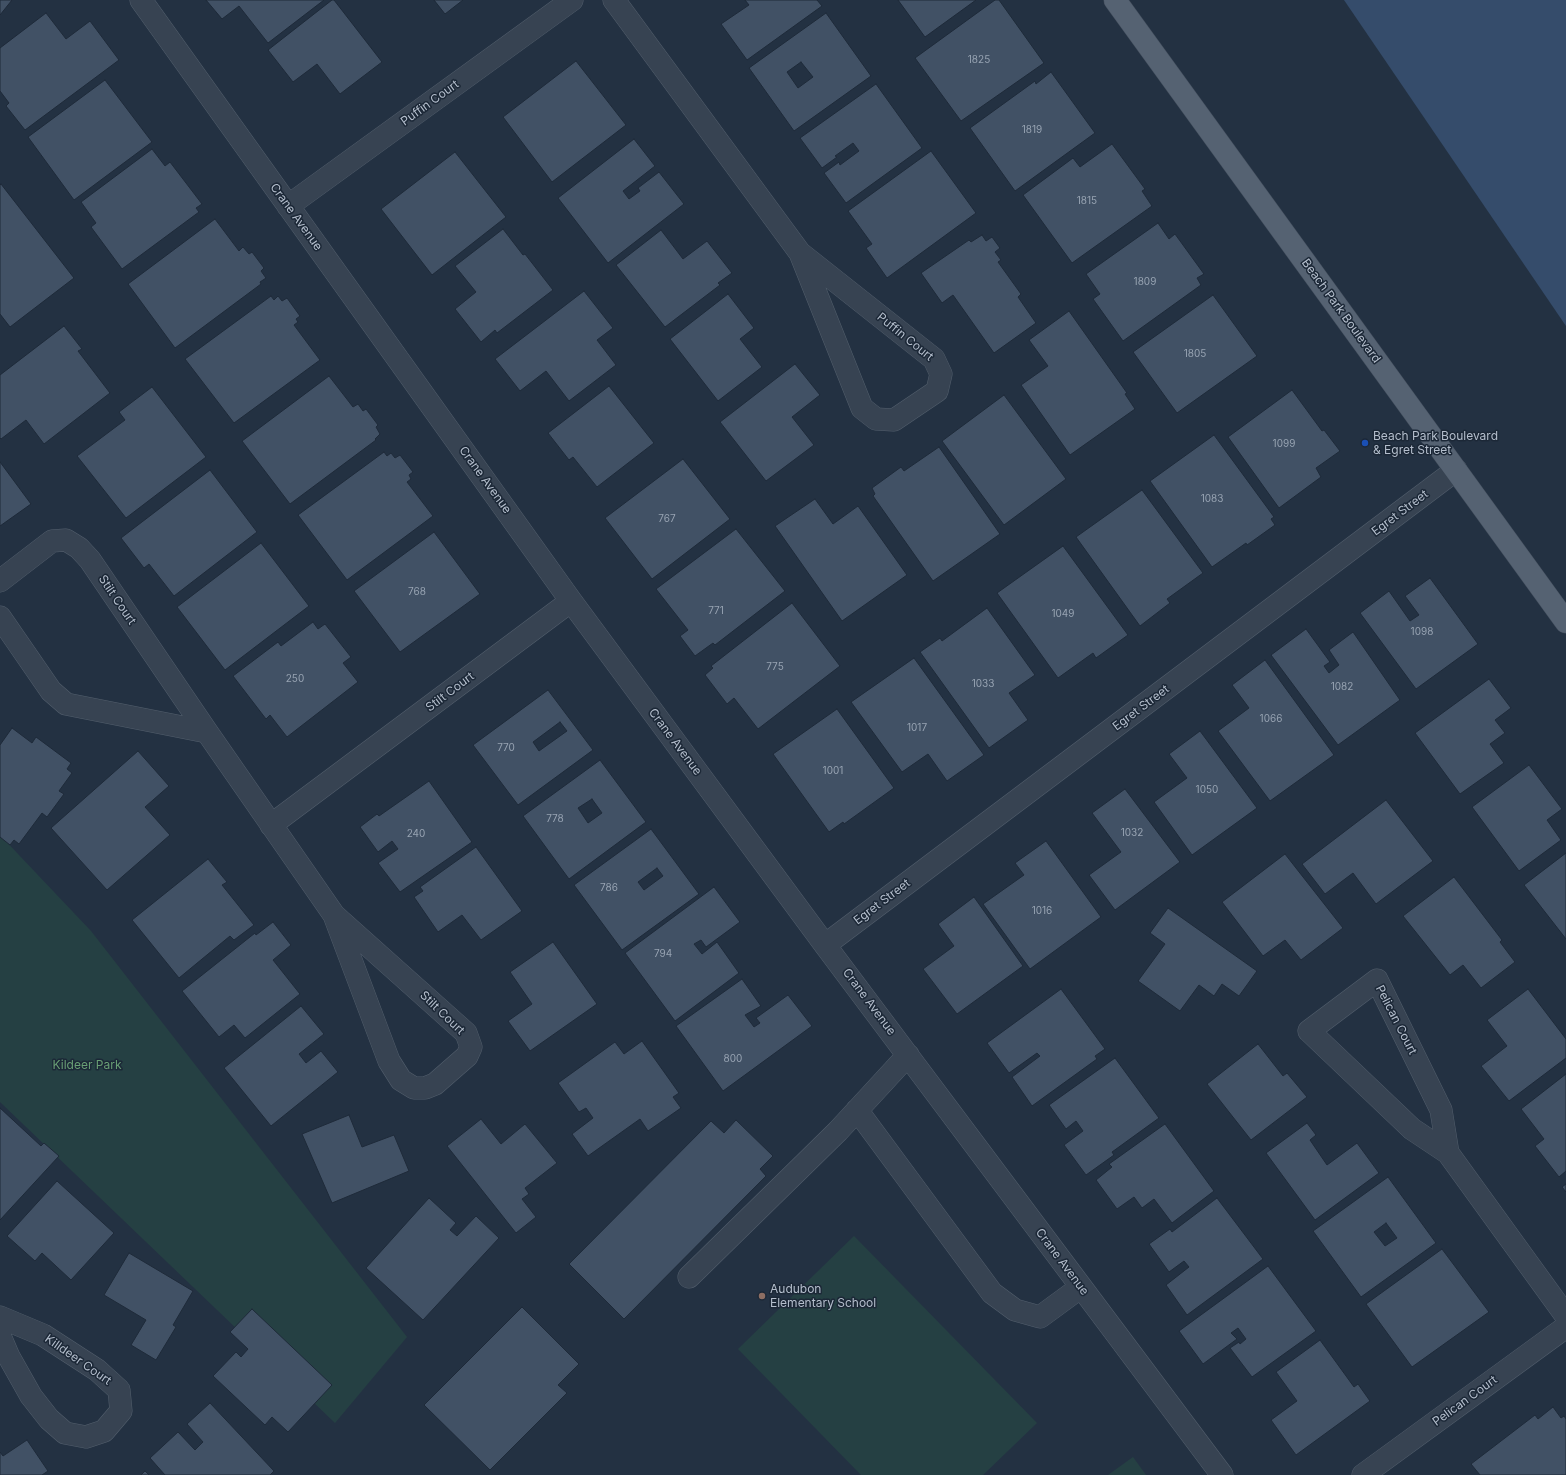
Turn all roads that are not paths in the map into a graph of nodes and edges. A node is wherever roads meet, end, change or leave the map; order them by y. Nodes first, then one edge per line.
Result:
1 (141, 0) edge
2 (572, 0) edge
3 (614, 0) edge
4 (1115, 0) edge
5 (288, 206) junction
6 (800, 253) junction
7 (1456, 470) junction
8 (0, 581) edge
9 (571, 601) junction
10 (0, 617) edge
11 (1566, 622) edge
12 (207, 732) junction
13 (272, 825) junction
14 (334, 915) junction
15 (825, 944) junction
16 (908, 1055) junction
17 (857, 1110) junction
18 (1448, 1153) junction
19 (689, 1277) dead end
20 (1082, 1287) junction
21 (1566, 1316) edge
22 (0, 1317) edge
23 (1566, 1327) edge
24 (0, 1336) edge
25 (1222, 1475) edge
26 (1363, 1475) edge

1 - 5 street, Crane Avenue
2 - 5 street, Puffin Court
3 - 6 street, Puffin Court
4 - 7 main road, Beach Park Boulevard
5 - 9 street, Crane Avenue
6 - 6 street, Puffin Court
7 - 11 main road, Beach Park Boulevard
7 - 15 street, Egret Street
8 - 12 street, Stilt Court
9 - 13 street, Stilt Court
9 - 15 street, Crane Avenue
10 - 12 street
12 - 13 street, Stilt Court
13 - 14 street, Stilt Court
14 - 14 street, Stilt Court
15 - 16 street, Crane Avenue
16 - 17 street
16 - 20 street, Crane Avenue
17 - 19 street
17 - 20 street
18 - 18 street, Pelican Court
18 - 21 street, Pelican Court
20 - 25 street, Crane Avenue
22 - 24 street, Killdeer Court
23 - 26 street, Pelican Court

